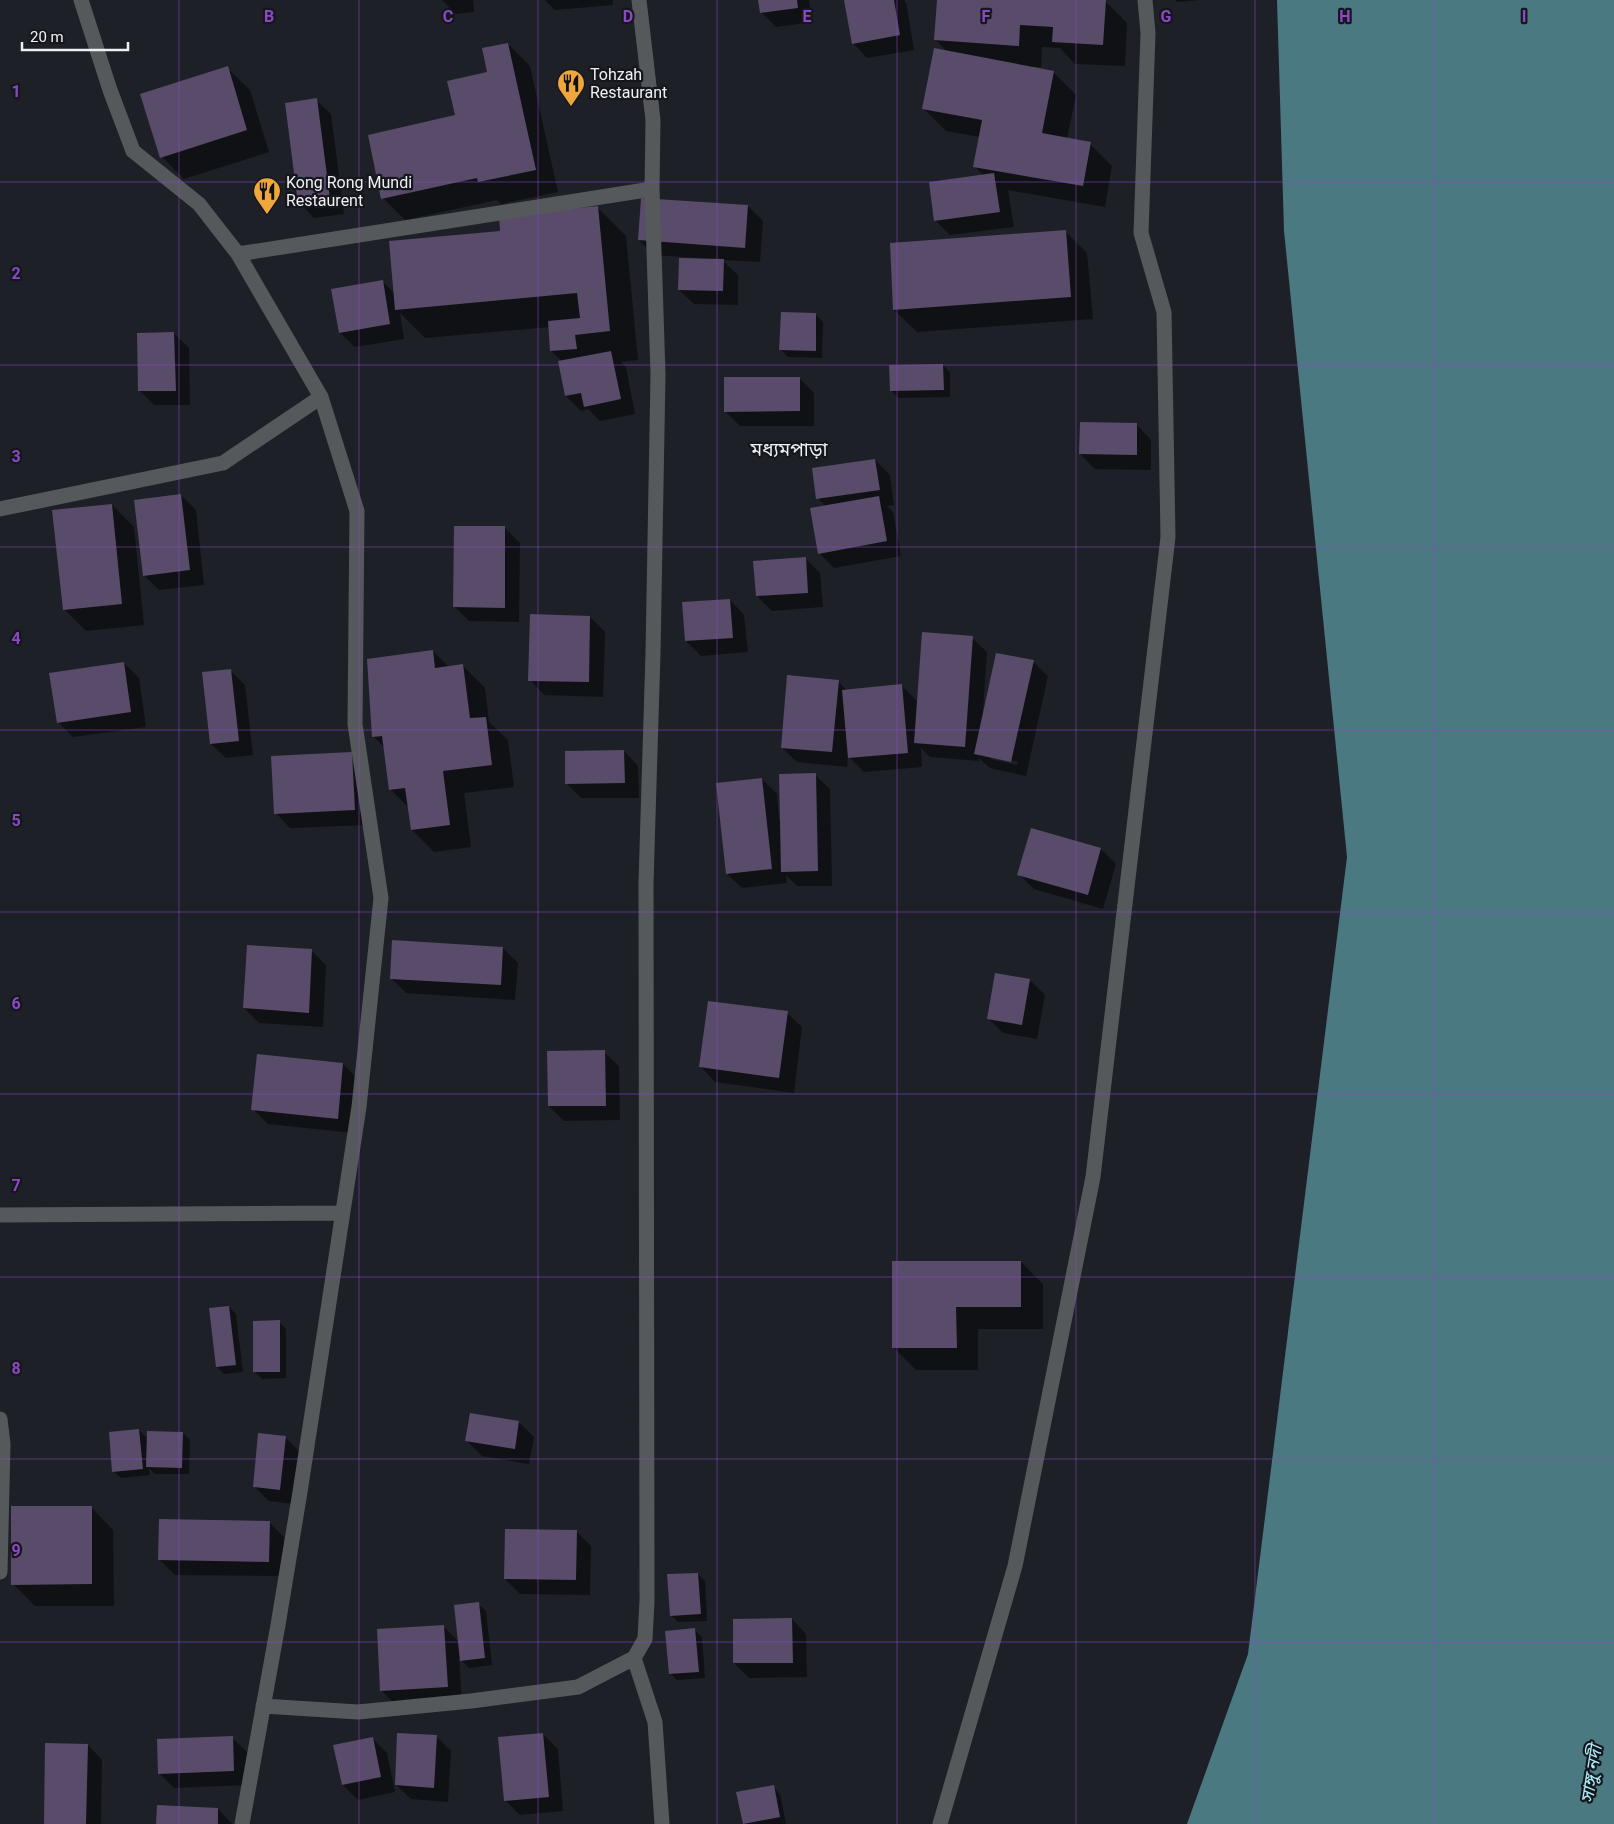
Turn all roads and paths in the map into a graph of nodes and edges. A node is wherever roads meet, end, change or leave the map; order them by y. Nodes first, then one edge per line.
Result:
1 (81, 0) edge
2 (639, 0) edge
3 (1145, 0) edge
4 (652, 188) junction
5 (238, 254) junction
6 (322, 397) junction
7 (0, 509) edge
8 (342, 1213) junction
9 (0, 1215) edge
10 (0, 1419) edge
11 (0, 1572) edge
12 (634, 1658) junction
13 (263, 1706) junction
14 (242, 1824) edge
15 (662, 1824) edge
16 (940, 1824) edge

1 - 5 street
2 - 4 street
3 - 16 street
4 - 5 street
4 - 12 street
5 - 6 street
6 - 7 street
6 - 8 street
8 - 9 street
8 - 13 street
10 - 11 street
12 - 13 street
12 - 15 street
13 - 14 street

